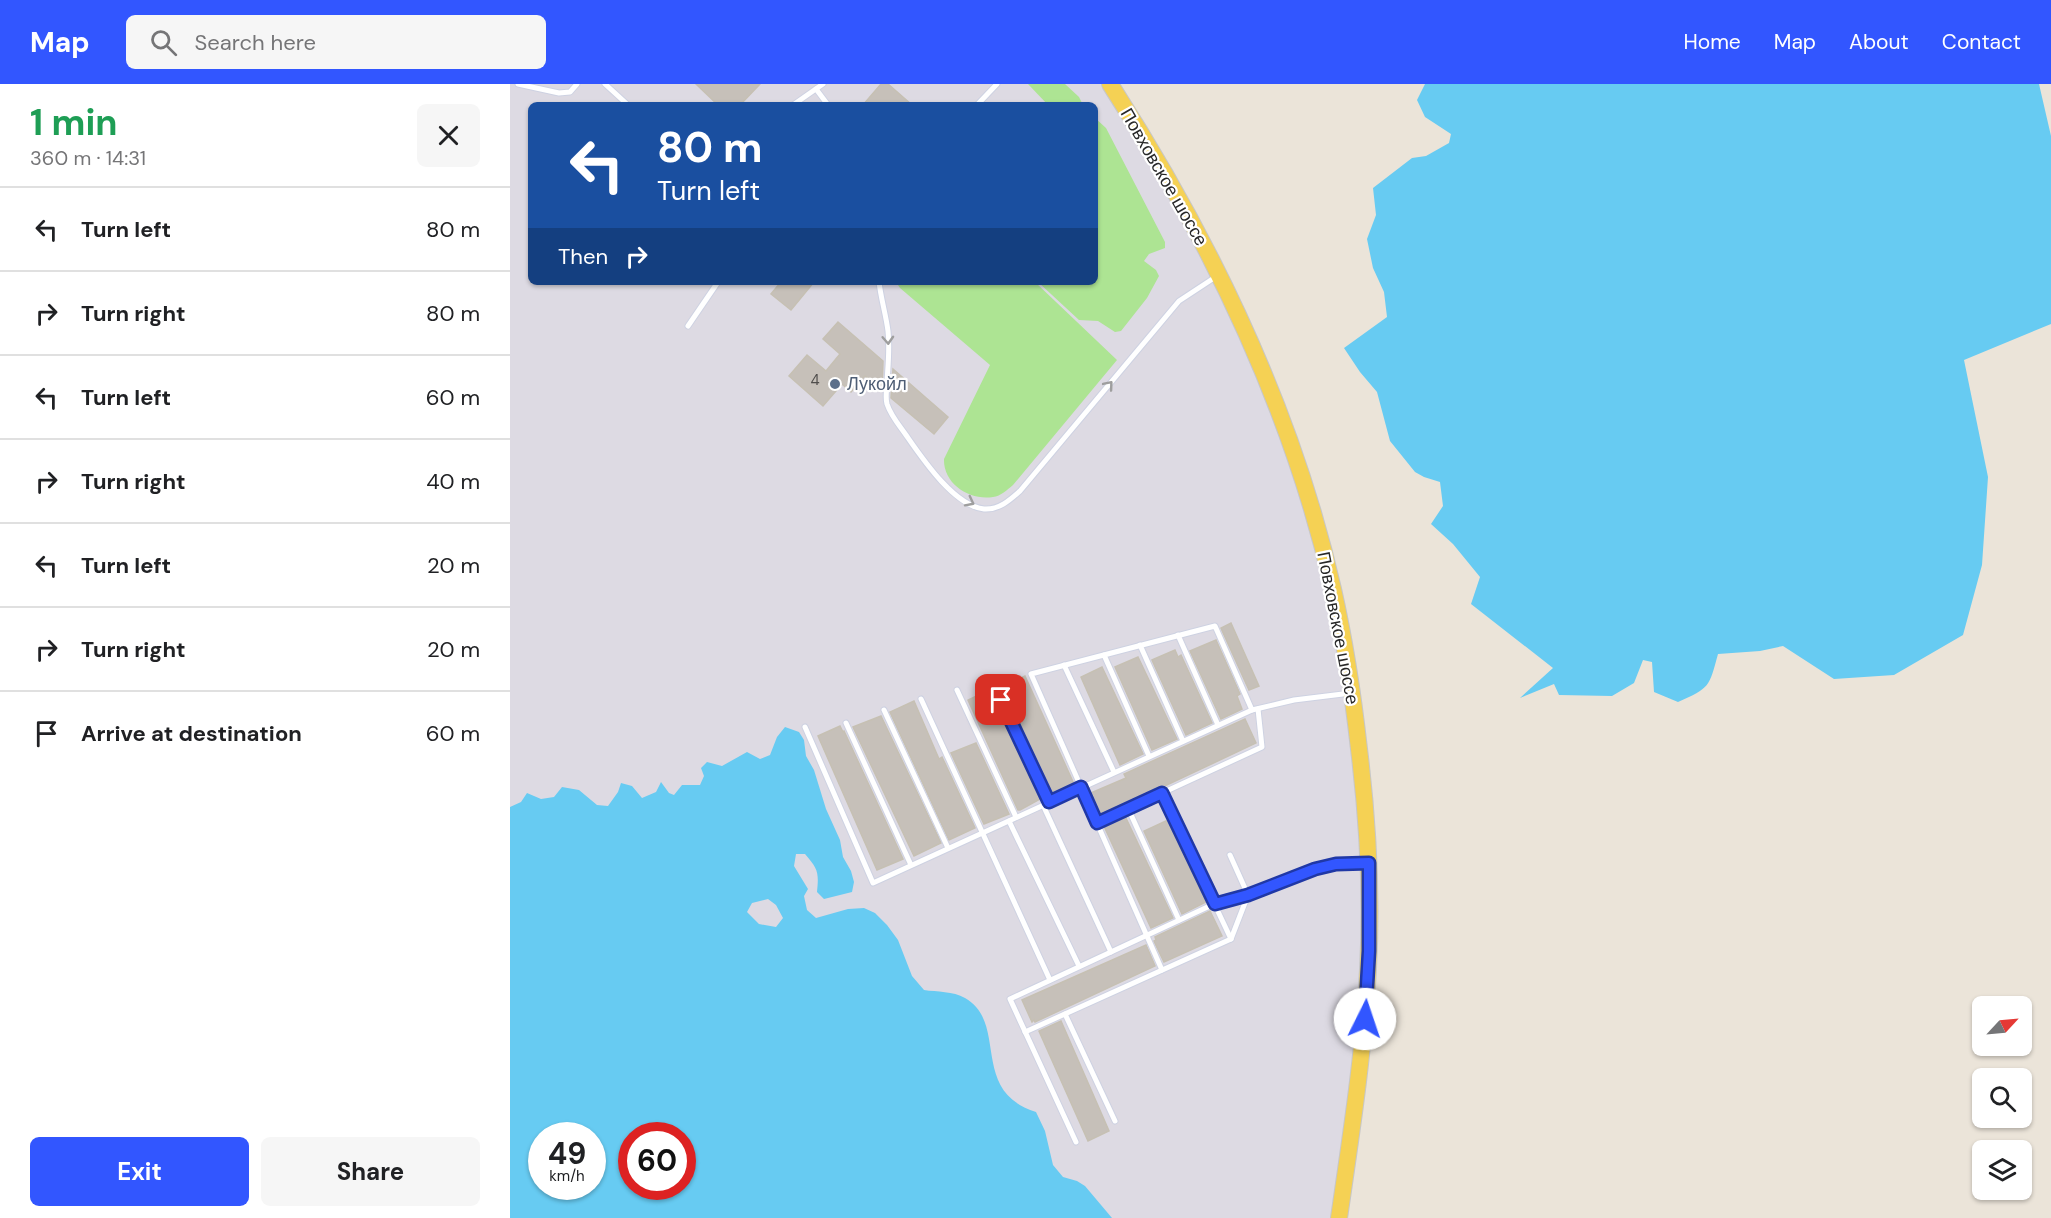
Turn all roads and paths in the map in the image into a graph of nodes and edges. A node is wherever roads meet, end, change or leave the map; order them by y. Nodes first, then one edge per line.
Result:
1 (518, 84) edge
2 (577, 84) edge
3 (605, 84) edge
4 (823, 84) edge
5 (997, 84) edge
6 (1110, 84) edge
7 (816, 89) junction
8 (625, 102) edge
9 (797, 102) edge
10 (826, 102) edge
11 (981, 102) edge
12 (1219, 275) junction
13 (716, 285) edge
14 (879, 285) edge
15 (688, 326) dead end
16 (1178, 635) junction
17 (1140, 645) junction
18 (1104, 655) junction
19 (1064, 665) junction
20 (992, 680) dead end
21 (957, 690) dead end
22 (1352, 693) junction
23 (921, 699) dead end
24 (1255, 709) junction
25 (884, 710) dead end
26 (846, 723) dead end
27 (1218, 725) junction
28 (805, 727) dead end
29 (1183, 741) junction
30 (1149, 756) junction
31 (1114, 772) junction
32 (1081, 787) junction
33 (1162, 793) junction
34 (1046, 804) junction
35 (1128, 808) junction
36 (1016, 817) junction
37 (1008, 821) junction
38 (1097, 823) junction
39 (982, 833) junction
40 (948, 848) junction
41 (1230, 855) dead end
42 (1369, 863) junction
43 (911, 865) junction
44 (1248, 895) junction
45 (1215, 904) junction
46 (1179, 920) junction
47 (1147, 935) junction
48 (1231, 939) junction
49 (1111, 952) junction
50 (1079, 966) junction
51 (1162, 970) junction
52 (1050, 980) junction
53 (1065, 1014) junction
54 (1025, 1032) junction
55 (1115, 1121) dead end
56 (1076, 1142) dead end
57 (1338, 1218) edge

1 - 2 lane
3 - 8 lane
4 - 7 lane
5 - 11 lane
6 - 12 main road, Повховское шоссе
7 - 9 lane
7 - 10 lane
14 -> 12 lane
12 - 22 main road, Повховское шоссе
13 - 15 lane
16 - 17 lane
16 - 24 lane
16 - 27 lane
17 - 18 lane
17 - 29 lane
18 - 19 lane
18 - 30 lane
19 - 31 lane
19 - 32 lane
20 - 34 lane
21 - 36 lane
22 - 24 lane
22 - 42 main road, Повховское шоссе
23 - 39 lane
24 - 27 lane
24 - 33 lane
25 - 40 lane
26 - 43 lane
27 - 29 lane
28 - 43 lane
29 - 30 lane
30 - 31 lane
31 - 32 lane
32 - 34 lane
32 - 38 lane
33 - 35 lane
33 - 45 lane
34 - 36 lane
34 - 49 lane
35 - 38 lane
35 - 46 lane
36 - 37 lane
37 - 39 lane
37 - 50 lane
38 - 47 lane
39 - 40 lane
39 - 52 lane
40 - 43 lane
41 - 44 lane
42 - 44 lane
42 - 57 main road, Повховское шоссе
44 - 45 lane
44 - 48 lane
45 - 46 lane
45 - 48 lane
46 - 47 lane
47 - 49 lane
47 - 51 lane
48 - 51 lane
49 - 50 lane
50 - 52 lane
51 - 53 lane
52 - 54 lane
53 - 54 lane
53 - 55 lane
54 - 56 lane

